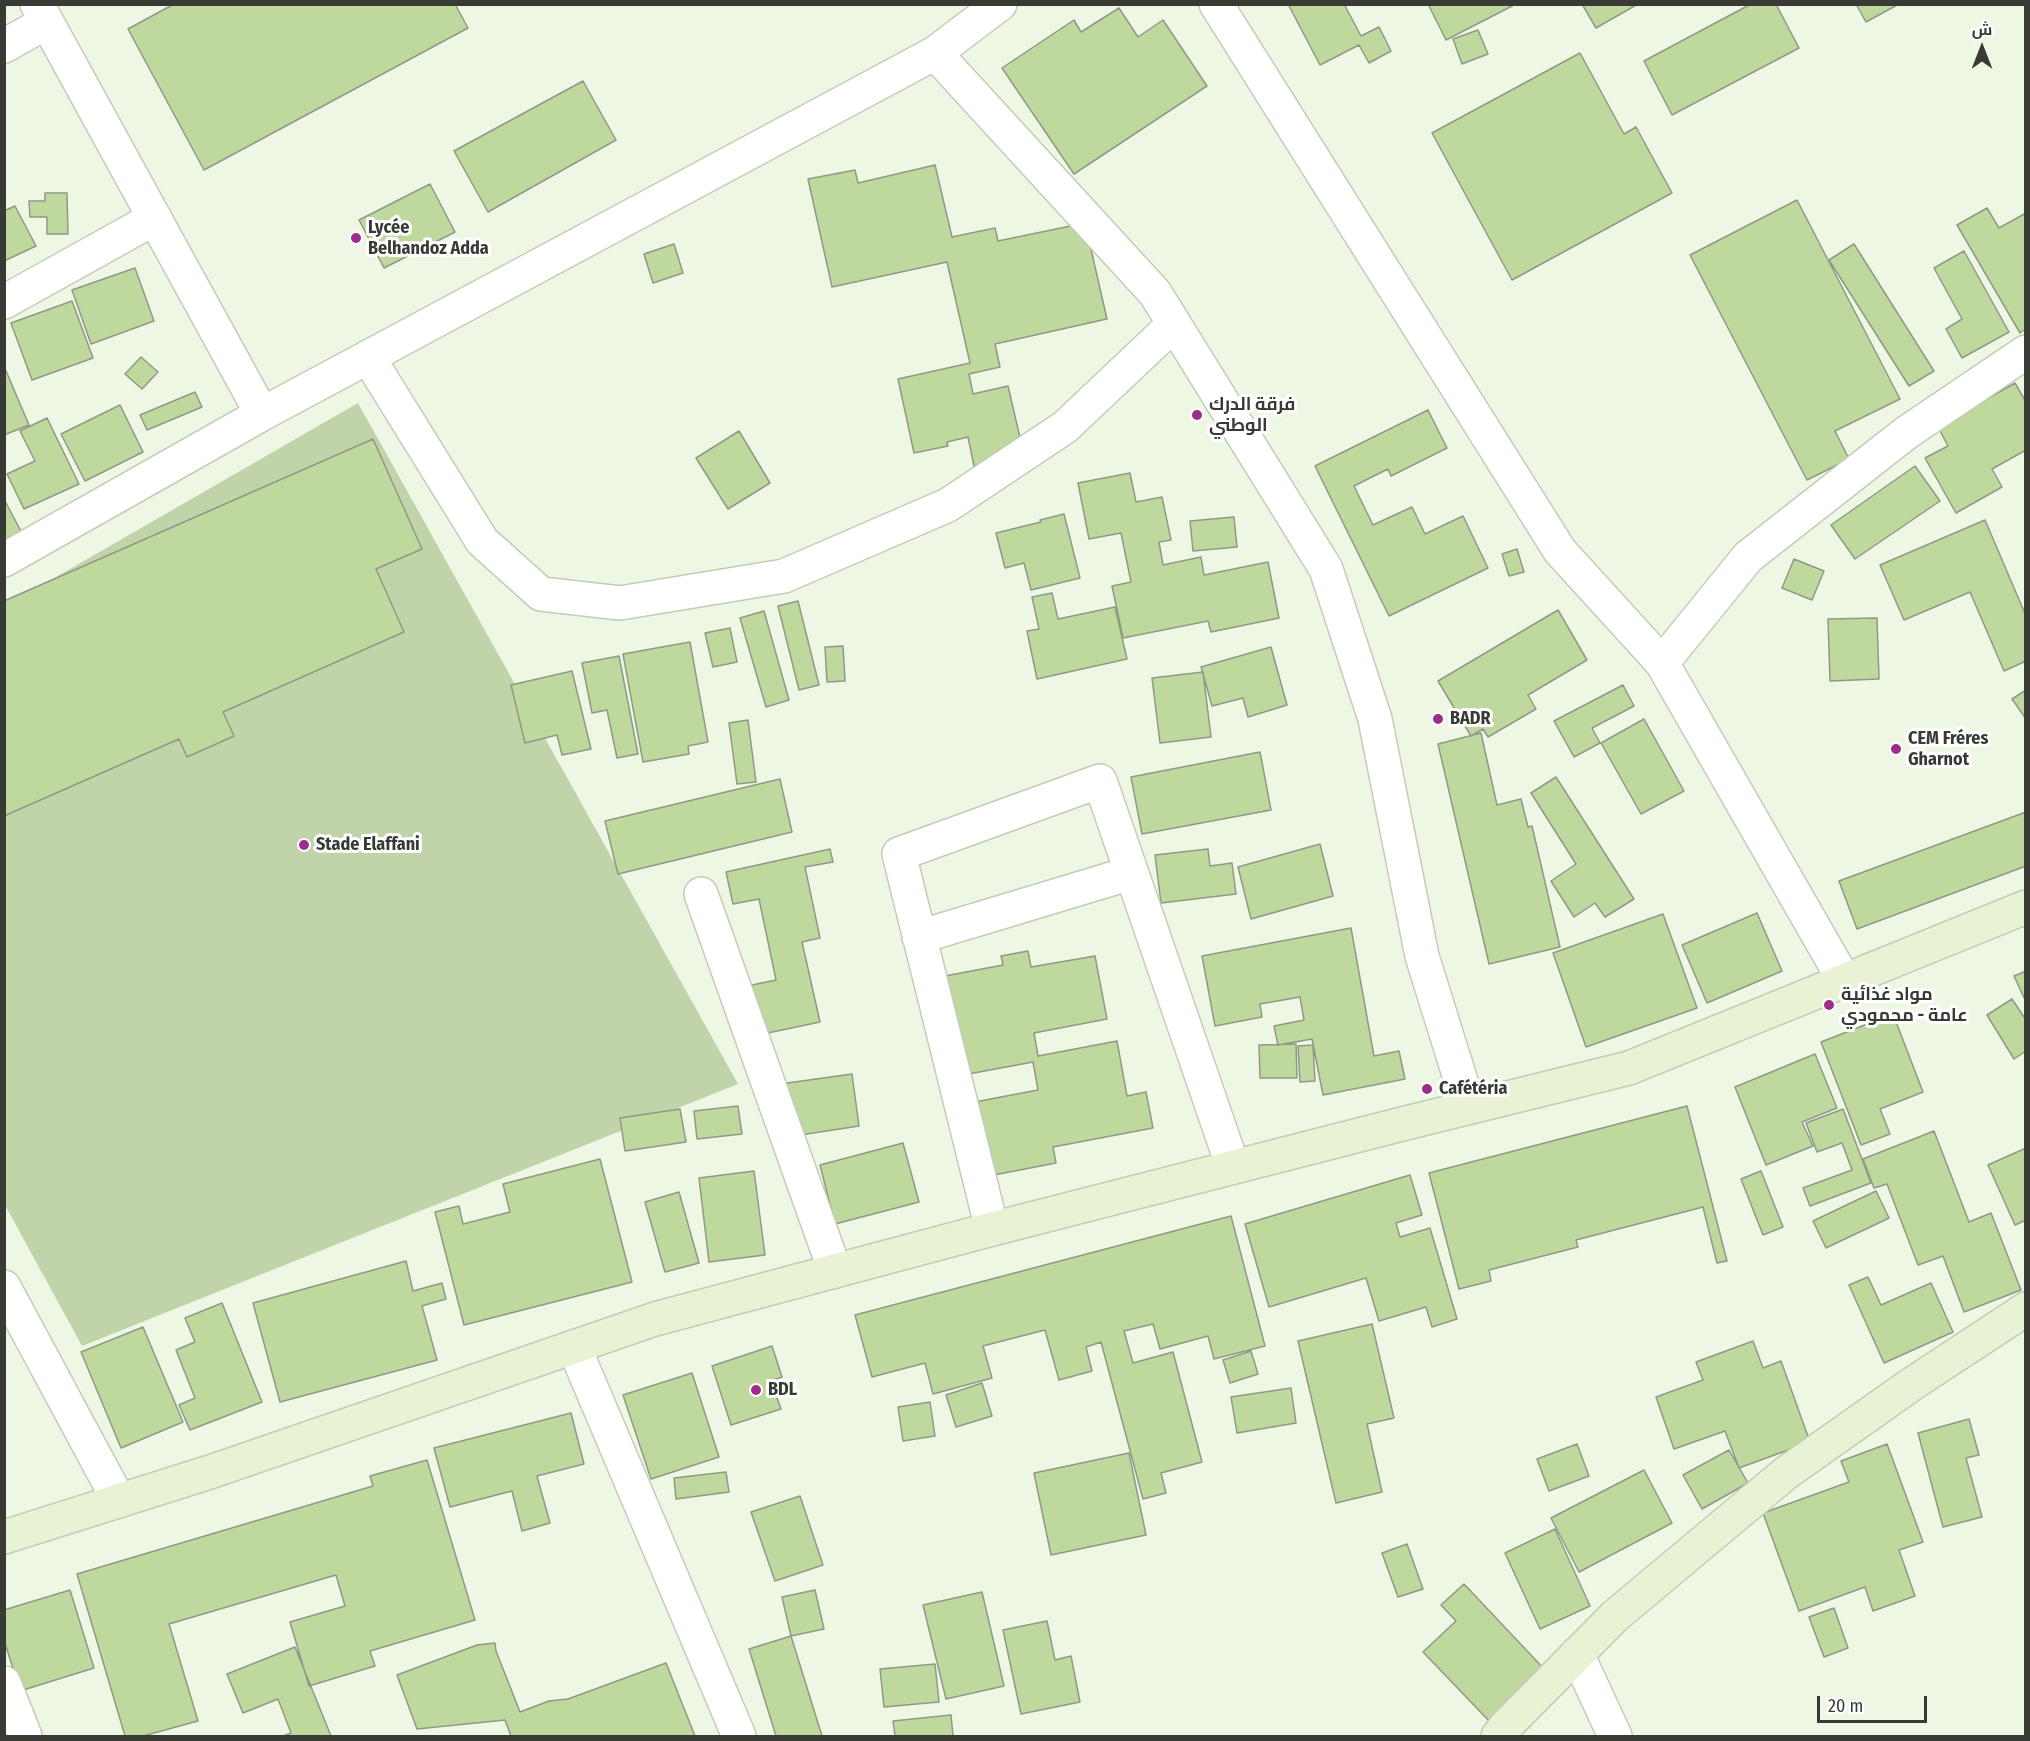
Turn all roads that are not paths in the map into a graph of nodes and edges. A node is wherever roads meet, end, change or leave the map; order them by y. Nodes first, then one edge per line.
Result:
1 (1000, 4) edge
2 (1216, 4) edge
3 (42, 13) edge
4 (4, 46) edge
5 (935, 53) junction
6 (155, 218) junction
7 (4, 302) edge
8 (1174, 324) junction
9 (2025, 352) edge
10 (368, 357) junction
11 (262, 414) junction
12 (4, 560) edge
13 (1662, 663) junction
14 (1131, 873) junction
15 (701, 894) dead end
16 (2025, 907) edge
17 (919, 937) junction
18 (1844, 980) junction
19 (1469, 1107) junction
20 (1233, 1167) junction
21 (992, 1229) junction
22 (835, 1271) junction
23 (4, 1287) edge
24 (2025, 1309) edge
25 (574, 1347) junction
26 (119, 1501) junction
27 (4, 1538) edge
28 (1577, 1654) junction
29 (4, 1683) edge
30 (26, 1737) edge
31 (739, 1737) edge
32 (1498, 1737) edge
33 (1616, 1737) edge

1 - 5 street
2 - 13 street
3 - 4 street
3 - 6 street
5 - 8 street
5 - 10 street
6 - 7 street
6 - 11 street
8 - 10 street
8 - 19 street
9 - 13 street
10 - 11 street
11 - 12 street
13 - 18 street
14 - 17 street
14 - 17 street
14 - 20 street
15 - 22 street
16 - 18 main road
17 - 21 street
18 - 19 main road
19 - 20 main road
20 - 21 main road
21 - 22 main road
22 - 25 main road
23 - 26 street
24 - 28 main road
25 - 26 main road
25 - 31 street
26 - 27 main road
28 - 32 main road
28 - 33 street
29 - 30 street

